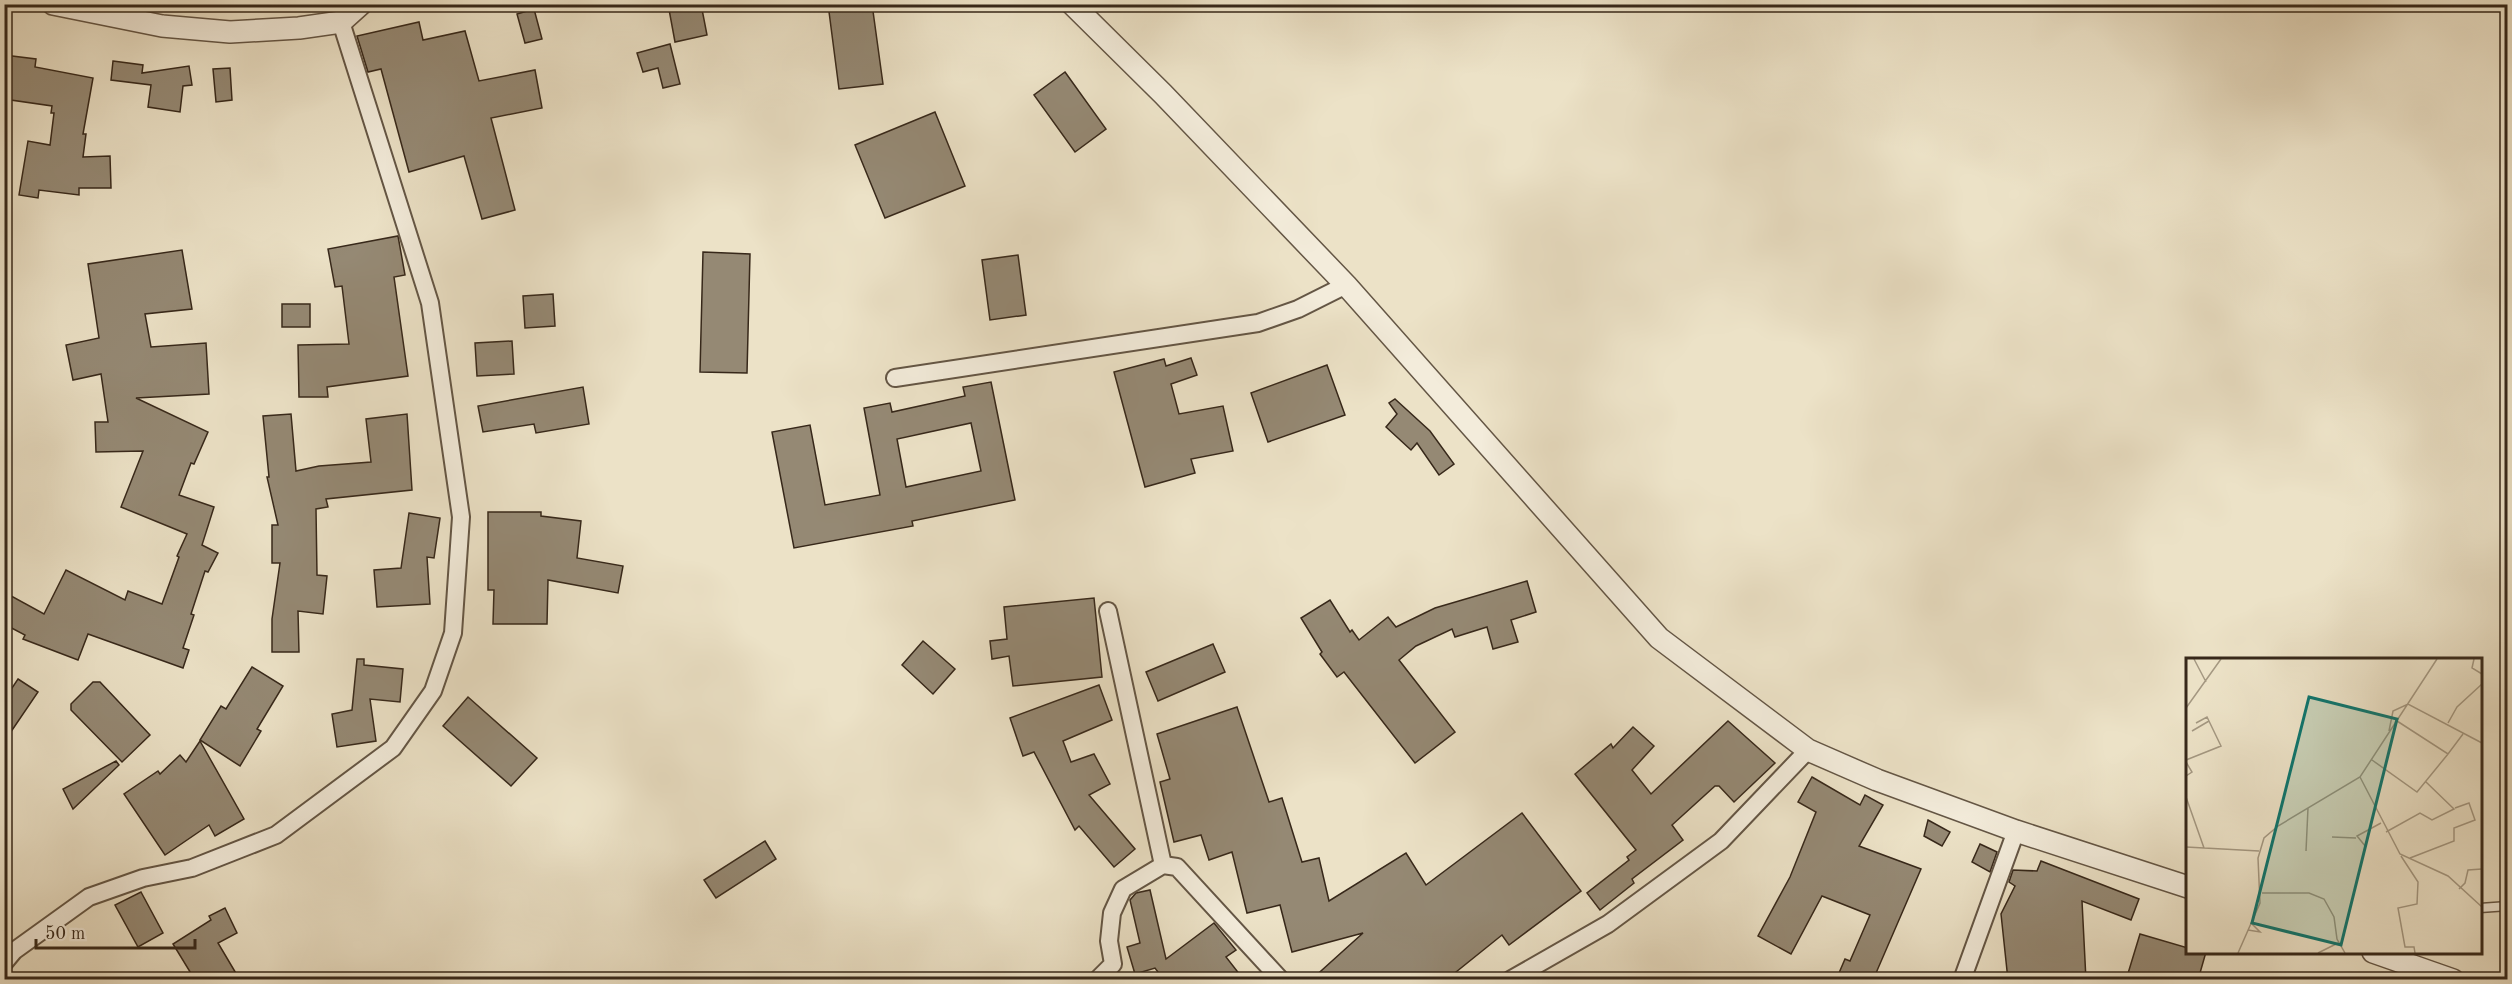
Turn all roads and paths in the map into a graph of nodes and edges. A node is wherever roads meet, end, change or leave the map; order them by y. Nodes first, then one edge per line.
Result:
1 (53, 4) edge
2 (362, 4) edge
3 (1072, 4) edge
4 (341, 22) junction
5 (1346, 285) junction
6 (895, 378) dead end
7 (1108, 611) dead end
8 (1808, 750) junction
9 (2016, 831) junction
10 (1163, 865) junction
11 (2186, 887) edge
12 (2508, 906) edge
13 (2482, 908) edge
14 (8, 952) edge
15 (2379, 954) edge
16 (1097, 980) edge
17 (1281, 980) edge
18 (1510, 980) edge
19 (1962, 980) edge
20 (2453, 980) edge

1 - 4 street
2 - 4 street
3 - 5 street
4 - 14 street
5 - 6 street
5 - 8 street
7 - 10 street
8 - 9 street
8 - 18 street
9 - 11 street
9 - 19 street
10 - 16 street
10 - 17 street
12 - 13 lane
15 - 20 street

